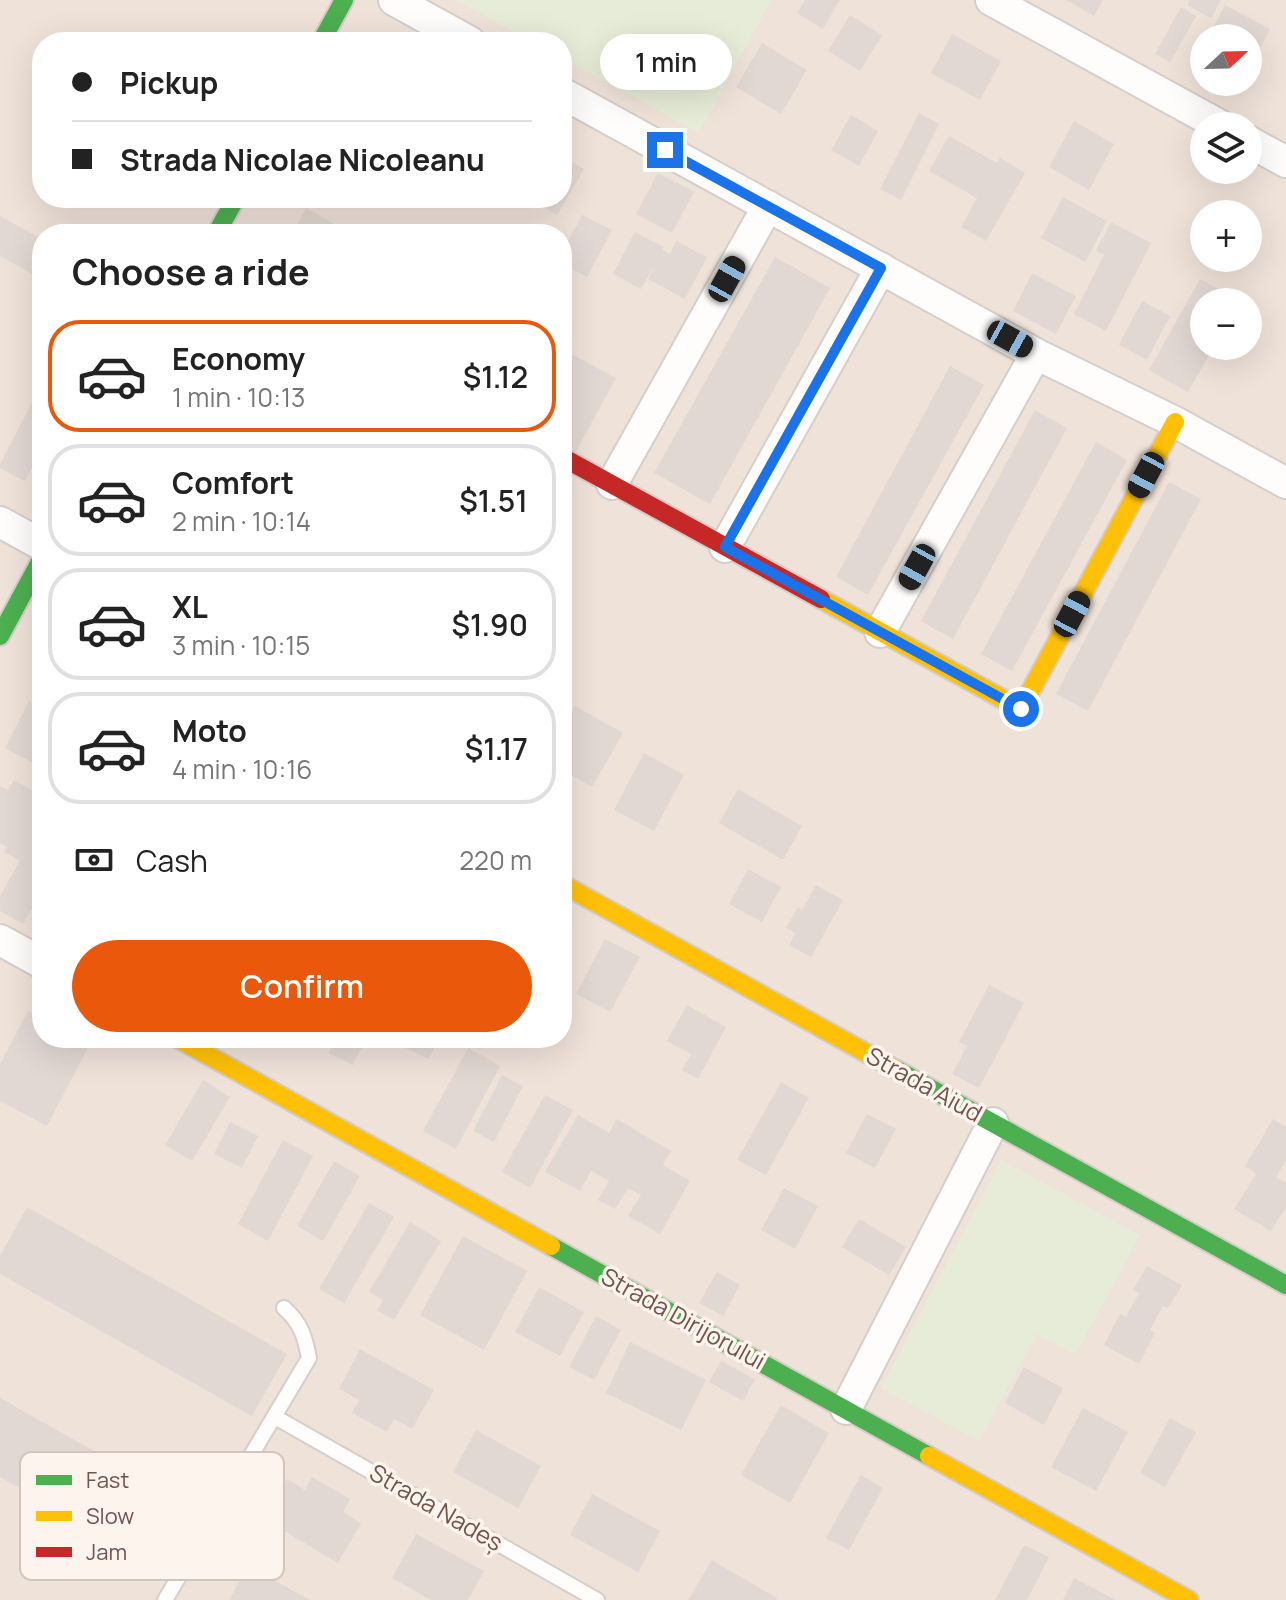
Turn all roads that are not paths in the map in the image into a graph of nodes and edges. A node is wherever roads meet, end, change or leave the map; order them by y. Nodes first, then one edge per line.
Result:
1 (344, 0) edge
2 (394, 0) edge
3 (991, 0) edge
4 (326, 32) edge
5 (452, 32) edge
6 (572, 98) edge
7 (1195, 112) edge
8 (1262, 149) edge
9 (1286, 162) edge
10 (768, 206) junction
11 (881, 268) junction
12 (1036, 354) junction
13 (1175, 422) junction
14 (572, 462) edge
15 (1286, 483) edge
16 (612, 484) junction
17 (0, 522) edge
18 (32, 540) edge
19 (725, 547) junction
20 (32, 595) edge
21 (880, 632) junction
22 (0, 636) edge
23 (572, 890) edge
24 (0, 940) edge
25 (32, 958) edge
26 (195, 1048) edge
27 (993, 1123) junction
28 (1286, 1285) edge
29 (284, 1308) dead end
30 (846, 1409) junction
31 (275, 1417) junction
32 (254, 1452) edge
33 (177, 1580) edge
34 (165, 1600) edge
35 (597, 1600) edge
36 (1189, 1600) edge

1 - 4 street
2 - 5 street
3 - 7 street
6 - 10 street
8 - 9 street
10 - 11 street
10 - 16 street
11 - 12 street
11 - 19 street
12 - 13 street
12 - 21 street
13 - 15 street
13 - 21 street
14 - 16 street
16 - 19 street
17 - 18 street
19 - 21 street
20 - 22 street
23 - 27 street, Strada Aiud
24 - 25 street
26 - 30 street, Strada Dirijorului
27 - 28 street, Strada Aiud
27 - 30 street
29 - 31 lane
30 - 36 street, Strada Dirijorului
31 - 32 lane
31 - 35 lane, Strada Nadeș
33 - 34 lane

